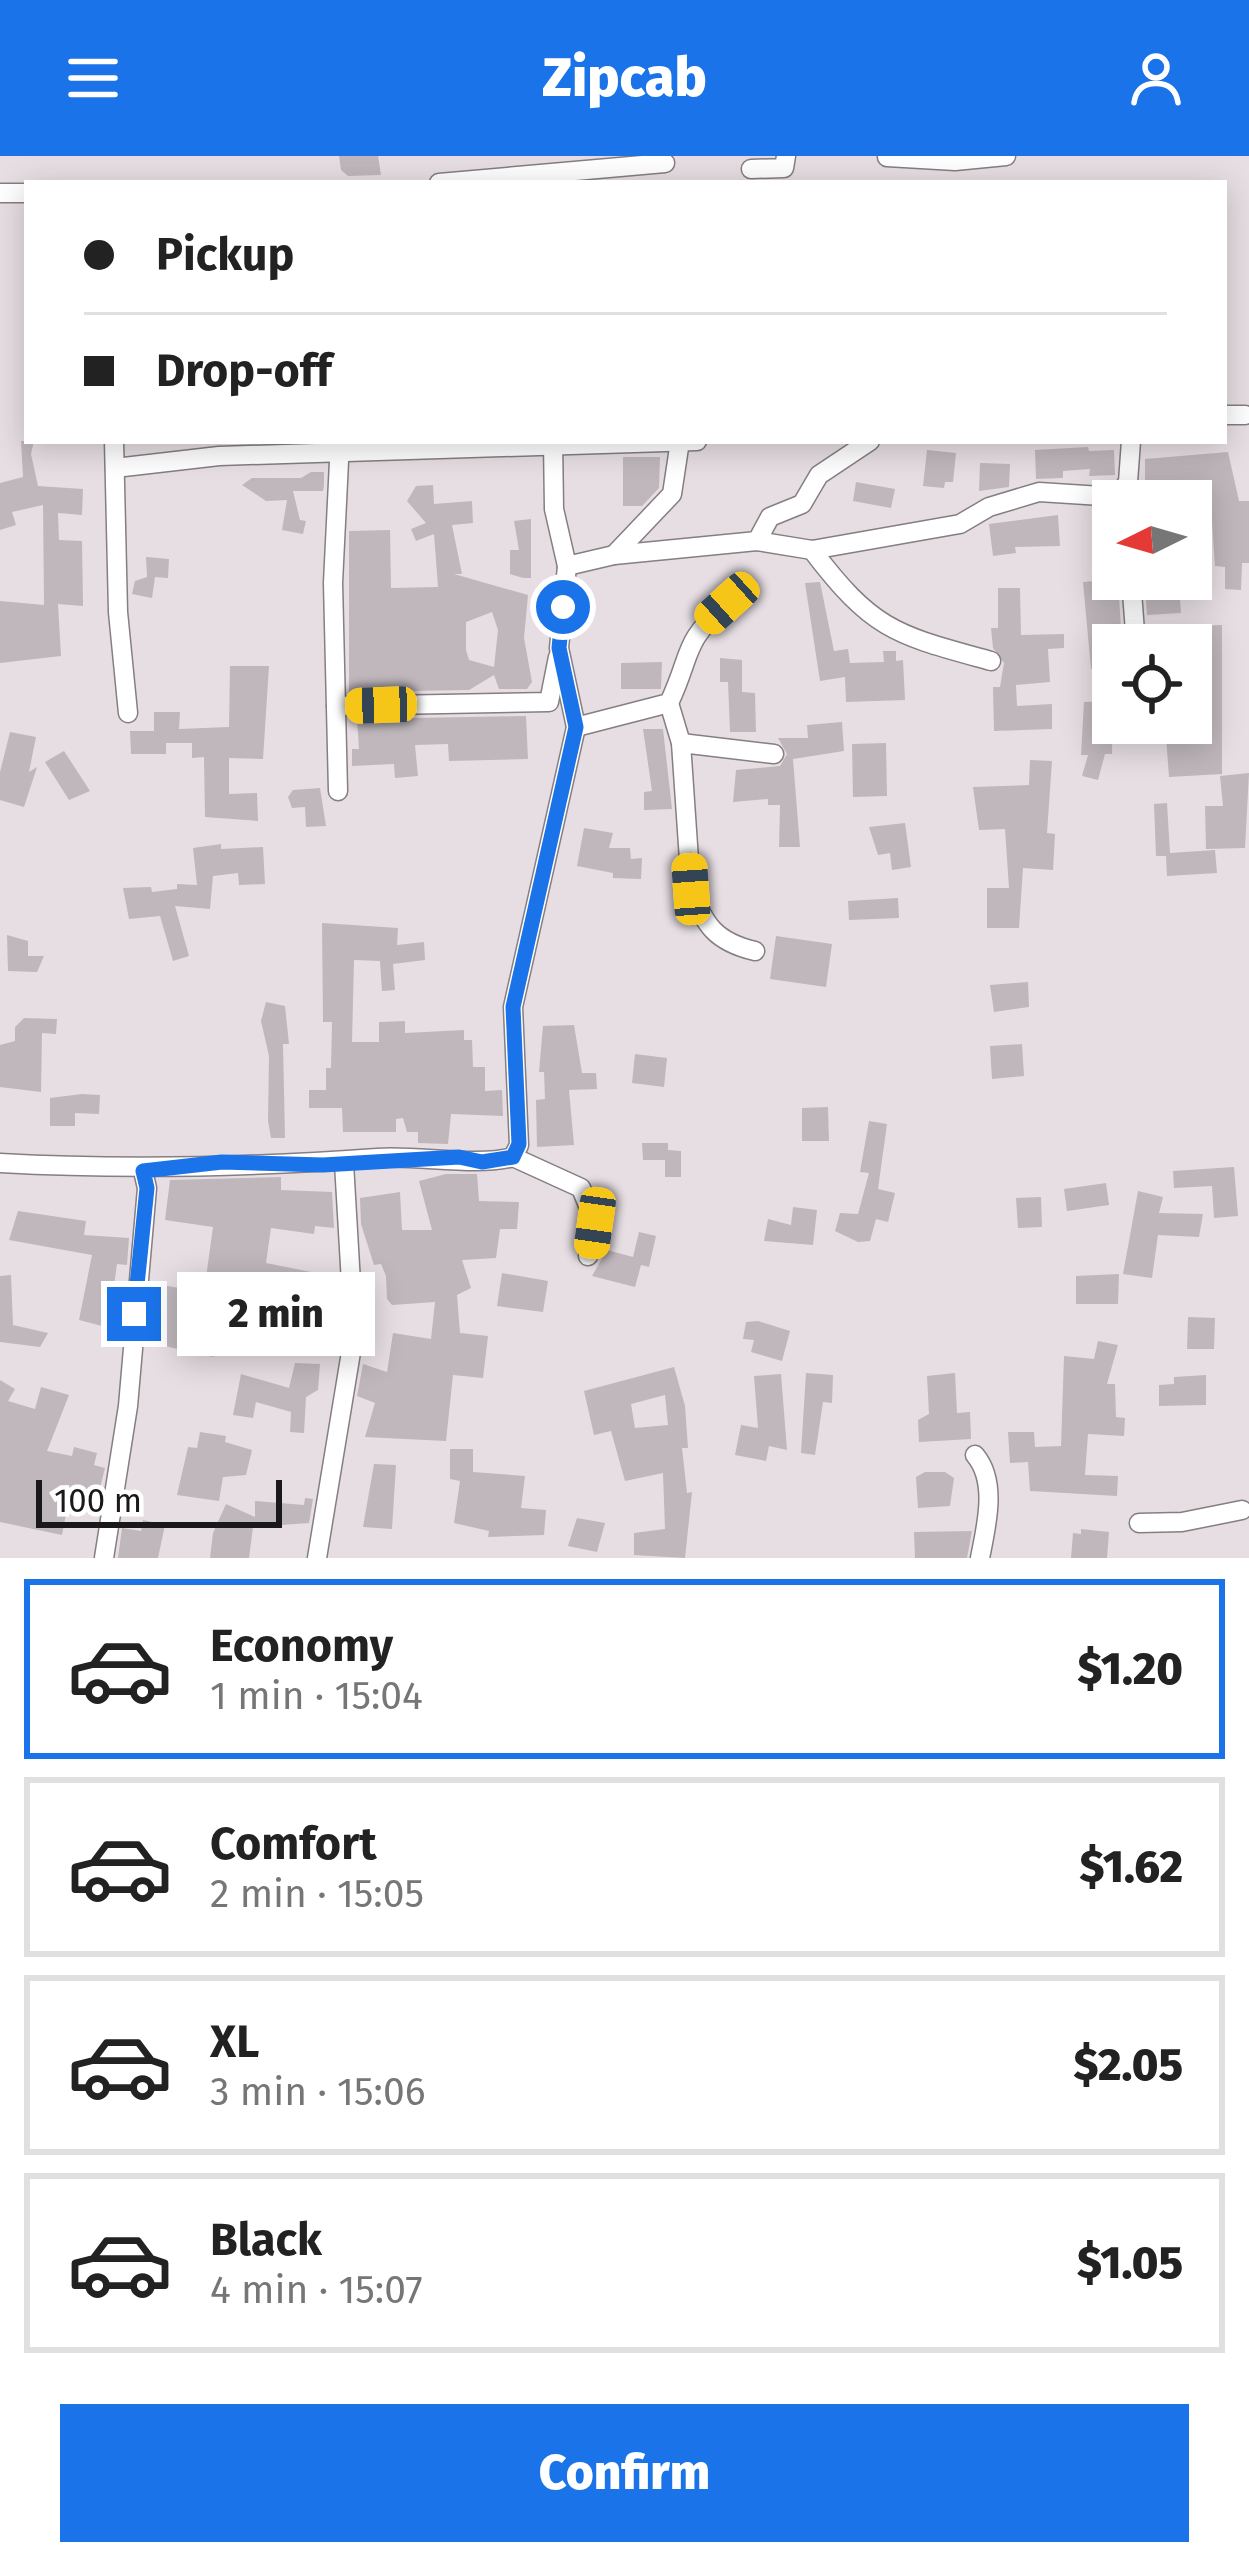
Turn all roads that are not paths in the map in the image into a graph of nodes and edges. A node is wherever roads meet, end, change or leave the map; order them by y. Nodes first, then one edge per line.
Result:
1 (1006, 156) edge
2 (887, 157) edge
3 (784, 160) edge
4 (666, 168) edge
5 (752, 169) dead end
6 (542, 172) edge
7 (468, 180) edge
8 (1245, 415) dead end
9 (1227, 416) edge
10 (114, 444) edge
11 (585, 444) edge
12 (680, 444) edge
13 (866, 444) edge
14 (1131, 444) edge
15 (553, 445) edge
16 (340, 446) edge
17 (115, 468) junction
18 (1127, 480) edge
19 (1092, 495) edge
20 (757, 541) junction
21 (812, 550) junction
22 (614, 555) junction
23 (567, 566) junction
24 (727, 603) dead end
25 (559, 648) junction
26 (991, 661) dead end
27 (669, 703) junction
28 (336, 706) junction
29 (128, 713) dead end
30 (576, 727) junction
31 (682, 743) junction
32 (774, 754) dead end
33 (338, 791) dead end
34 (755, 951) dead end
35 (513, 1157) junction
36 (0, 1163) edge
37 (344, 1163) junction
38 (143, 1171) junction
39 (588, 1256) dead end
40 (975, 1456) dead end
41 (1247, 1512) edge
42 (1139, 1522) dead end
43 (104, 1558) edge
44 (316, 1558) edge
45 (980, 1558) edge

1 - 2 street
3 - 5 street
4 - 6 street
6 - 7 street
8 - 9 street
10 - 17 street
11 - 15 street
12 - 22 street
13 - 20 street
14 - 18 street
15 - 16 street
15 - 23 street
16 - 17 street
16 - 28 street
17 - 29 street
19 - 21 street
20 - 21 street
20 - 22 street
21 - 26 street
22 - 23 street
23 - 25 street
24 - 27 street
25 - 28 street
25 - 30 street
27 - 30 street
27 - 31 street
28 - 33 street
30 - 35 street
31 - 32 street
31 - 34 street
35 - 37 street
35 - 39 street
36 - 38 street
37 - 38 street
37 - 44 street
38 - 43 street
40 - 45 street
41 - 42 street

